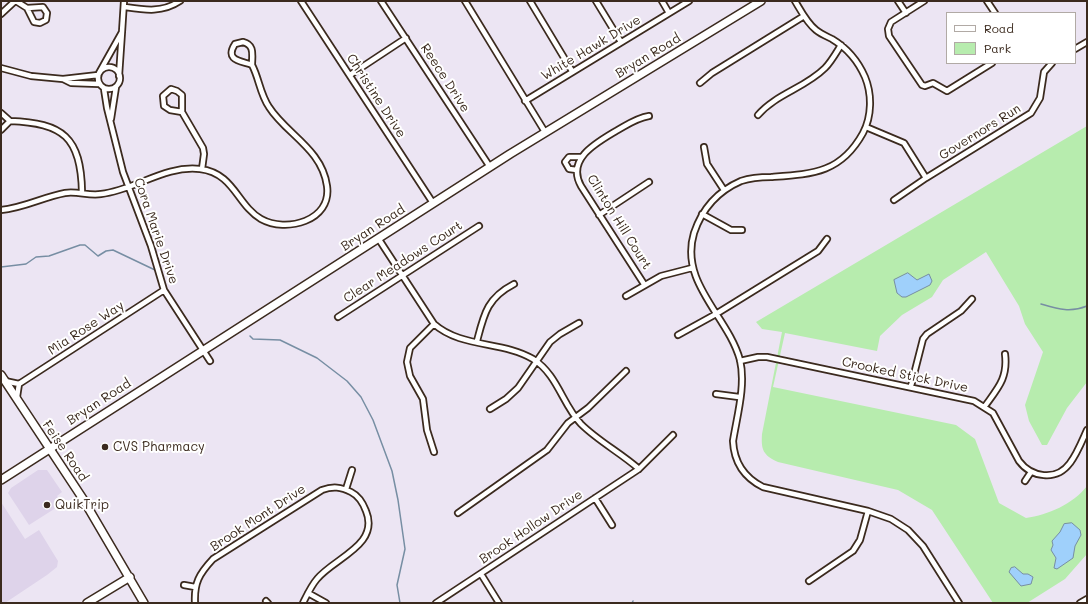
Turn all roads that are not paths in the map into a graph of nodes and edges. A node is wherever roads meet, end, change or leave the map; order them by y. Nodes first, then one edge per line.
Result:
1 (16, 1) edge
2 (124, 1) edge
3 (180, 1) edge
4 (301, 1) edge
5 (381, 1) edge
6 (465, 1) edge
7 (530, 1) edge
8 (596, 1) edge
9 (662, 1) edge
10 (688, 1) edge
11 (761, 1) edge
12 (795, 1) edge
13 (898, 1) edge
14 (924, 1) edge
15 (988, 1) edge
16 (125, 7) junction
17 (27, 8) junction
18 (994, 12) edge
19 (669, 13) junction
20 (906, 13) junction
21 (1, 14) edge
22 (804, 16) junction
23 (122, 32) junction
24 (406, 38) junction
25 (621, 42) junction
26 (1087, 42) edge
27 (841, 45) junction
28 (1076, 48) edge
29 (990, 64) edge
30 (1051, 64) edge
31 (252, 65) junction
32 (1, 68) edge
33 (572, 71) junction
34 (98, 74) junction
35 (350, 75) junction
36 (119, 76) junction
37 (63, 79) junction
38 (700, 83) dead end
39 (99, 84) junction
40 (116, 86) junction
41 (104, 88) junction
42 (525, 101) junction
43 (182, 112) junction
44 (1, 113) edge
45 (758, 115) dead end
46 (649, 116) dead end
47 (10, 121) junction
48 (111, 121) junction
49 (866, 127) junction
50 (1, 130) edge
51 (545, 132) junction
52 (704, 147) dead end
53 (581, 157) junction
54 (490, 167) junction
55 (202, 169) junction
56 (577, 170) junction
57 (926, 178) junction
58 (649, 182) dead end
59 (129, 186) junction
60 (724, 190) junction
61 (82, 192) junction
62 (894, 200) dead end
63 (433, 203) junction
64 (1, 210) edge
65 (702, 214) junction
66 (599, 215) junction
67 (479, 226) dead end
68 (742, 230) dead end
69 (378, 238) junction
70 (827, 239) dead end
71 (692, 268) junction
72 (402, 275) junction
73 (514, 284) dead end
74 (644, 284) junction
75 (164, 290) junction
76 (626, 296) dead end
77 (972, 300) dead end
78 (716, 314) junction
79 (338, 317) dead end
80 (579, 323) dead end
81 (434, 324) junction
82 (678, 335) dead end
83 (477, 342) junction
84 (203, 350) junction
85 (1005, 354) dead end
86 (210, 361) dead end
87 (536, 361) junction
88 (740, 361) junction
89 (626, 371) dead end
90 (3, 378) edge
91 (19, 384) junction
92 (911, 386) junction
93 (716, 394) dead end
94 (739, 397) junction
95 (17, 400) junction
96 (985, 406) junction
97 (490, 409) dead end
98 (576, 417) junction
99 (1087, 430) edge
100 (673, 435) dead end
101 (48, 449) junction
102 (434, 452) dead end
103 (639, 469) junction
104 (352, 470) dead end
105 (1030, 472) junction
106 (1, 480) edge
107 (1025, 481) dead end
108 (346, 489) junction
109 (595, 498) junction
110 (868, 511) junction
111 (458, 513) dead end
112 (612, 525) dead end
113 (481, 574) junction
114 (130, 577) junction
115 (809, 581) dead end
116 (184, 585) dead end
117 (195, 587) junction
118 (308, 593) junction
119 (1087, 599) edge
120 (87, 603) edge
121 (144, 603) edge
122 (195, 603) edge
123 (303, 603) edge
124 (326, 603) edge
125 (436, 603) edge
126 (499, 603) edge
127 (959, 603) edge
128 (1080, 603) edge

1 - 17 street
1 - 21 street
2 - 16 street
3 - 16 street
4 - 35 street, Christine Drive
5 - 24 street, Reece Drive
6 - 42 street
7 - 33 street
8 - 25 street
9 - 19 street
10 - 19 street, White Hawk Drive
11 - 51 main road, Bryan Road
12 - 22 street
13 - 20 street
14 - 20 street
15 - 18 street
16 - 23 street
17 - 17 street
19 - 25 street, White Hawk Drive
20 - 29 street
22 - 27 street
22 - 38 street
23 - 34 street
23 - 36 street
24 - 35 street
24 - 54 street, Reece Drive
25 - 33 street, White Hawk Drive
26 - 28 street
27 - 45 street
27 - 49 street
30 - 57 street, Governors Run
31 - 31 street
31 - 55 street
32 - 37 street
33 - 42 street, White Hawk Drive
34 - 36 street
34 - 37 street
34 - 39 street
35 - 63 street, Christine Drive
36 - 40 street
37 - 39 street
39 - 41 street
40 - 41 street
40 - 48 street, Cora Marie Drive
41 - 48 street, Cora Marie Drive
42 - 51 street
43 - 43 street
43 - 55 street
44 - 47 street
46 - 53 street, Clinton Hill Court
47 - 50 street
47 - 61 street
48 - 59 street, Cora Marie Drive
49 - 57 street
49 - 60 street
51 - 54 main road, Bryan Road
52 - 60 street
53 - 56 street, Clinton Hill Court
53 - 56 street, Clinton Hill Court
54 - 63 main road, Bryan Road
55 - 59 street
56 - 66 street, Clinton Hill Court
57 - 62 street, Governors Run
58 - 66 street
59 - 61 street
59 - 75 street, Cora Marie Drive
60 - 65 street
61 - 64 street
63 - 69 main road, Bryan Road
65 - 68 street
65 - 71 street
66 - 74 street, Clinton Hill Court
67 - 72 street, Clear Meadows Court
69 - 72 street
69 - 84 main road, Bryan Road
70 - 78 street
71 - 74 street
71 - 78 street
72 - 79 street, Clear Meadows Court
72 - 81 street
73 - 83 street
74 - 76 street
75 - 84 street, Cora Marie Drive
75 - 91 street, Mia Rose Way
77 - 92 street
78 - 82 street
78 - 88 street
80 - 87 street
81 - 83 street
81 - 102 street
83 - 87 street
84 - 86 street, Cora Marie Drive
84 - 101 main road, Bryan Road
85 - 96 street
87 - 97 street
87 - 98 street
88 - 92 street, Crooked Stick Drive
88 - 94 street
89 - 98 street
90 - 91 street
90 - 95 main road, Feise Road
91 - 95 street
92 - 96 street, Crooked Stick Drive
93 - 94 street
94 - 110 street
95 - 101 main road, Feise Road
96 - 105 street
98 - 103 street
98 - 111 street
99 - 105 street
100 - 103 street, Brook Hollow Drive
101 - 106 main road, Bryan Road
101 - 114 main road, Feise Road
103 - 109 street, Brook Hollow Drive
104 - 108 street
105 - 107 street
108 - 117 street, Brook Mont Drive
108 - 118 street
109 - 112 street
109 - 113 street, Brook Hollow Drive
110 - 115 street
110 - 127 street
113 - 125 street, Brook Hollow Drive
113 - 126 street
114 - 120 main road
114 - 121 main road, Feise Road
116 - 117 street
117 - 122 street, Brook Mont Drive
118 - 123 street
118 - 124 street
119 - 128 street

